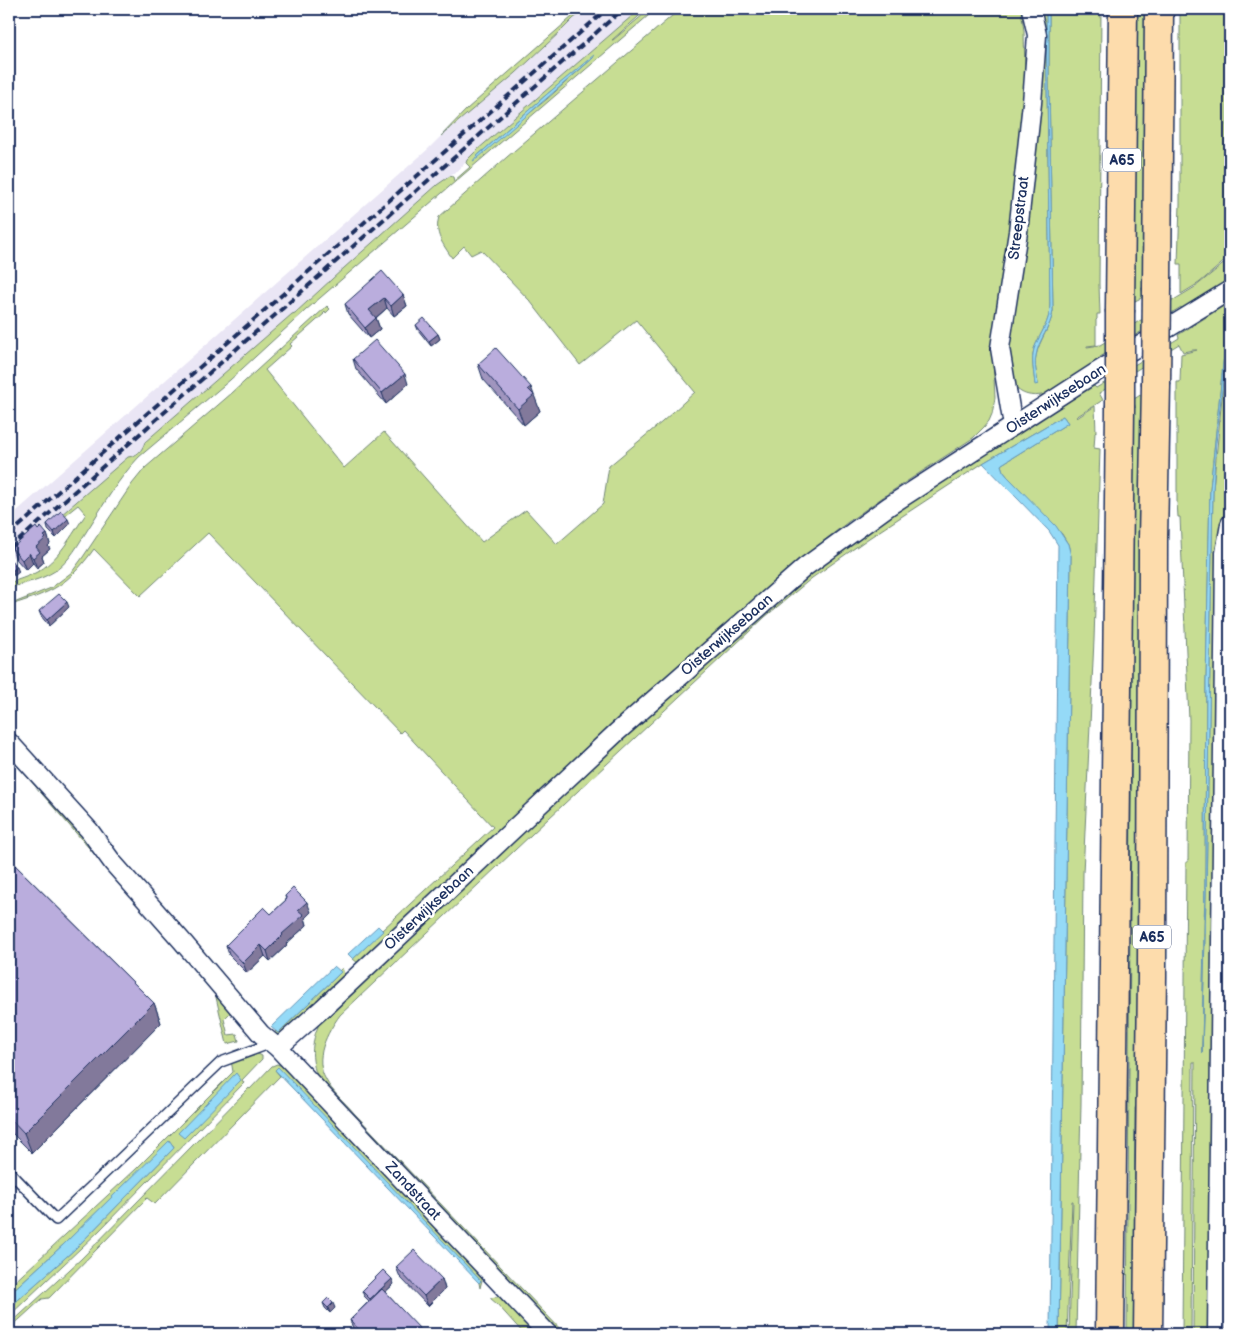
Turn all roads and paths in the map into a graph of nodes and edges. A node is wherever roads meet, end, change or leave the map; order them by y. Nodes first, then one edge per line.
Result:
1 (1031, 9) edge
2 (1123, 9) edge
3 (1159, 9) edge
4 (1230, 290) edge
5 (1013, 426) junction
6 (1230, 524) edge
7 (9, 742) edge
8 (275, 1046) junction
9 (9, 1171) edge
10 (548, 1334) edge
11 (1110, 1334) edge
12 (1148, 1334) edge
13 (1217, 1334) edge

1 - 5 street, Streepstraat
2 - 11 highway, A65, bridge
3 - 12 highway, A65, bridge
4 - 5 street, Oisterwijksebaan
5 - 8 street, Oisterwijksebaan
6 - 13 street
7 - 8 street, Zandstraat
8 - 9 lane
8 - 10 street, Zandstraat

